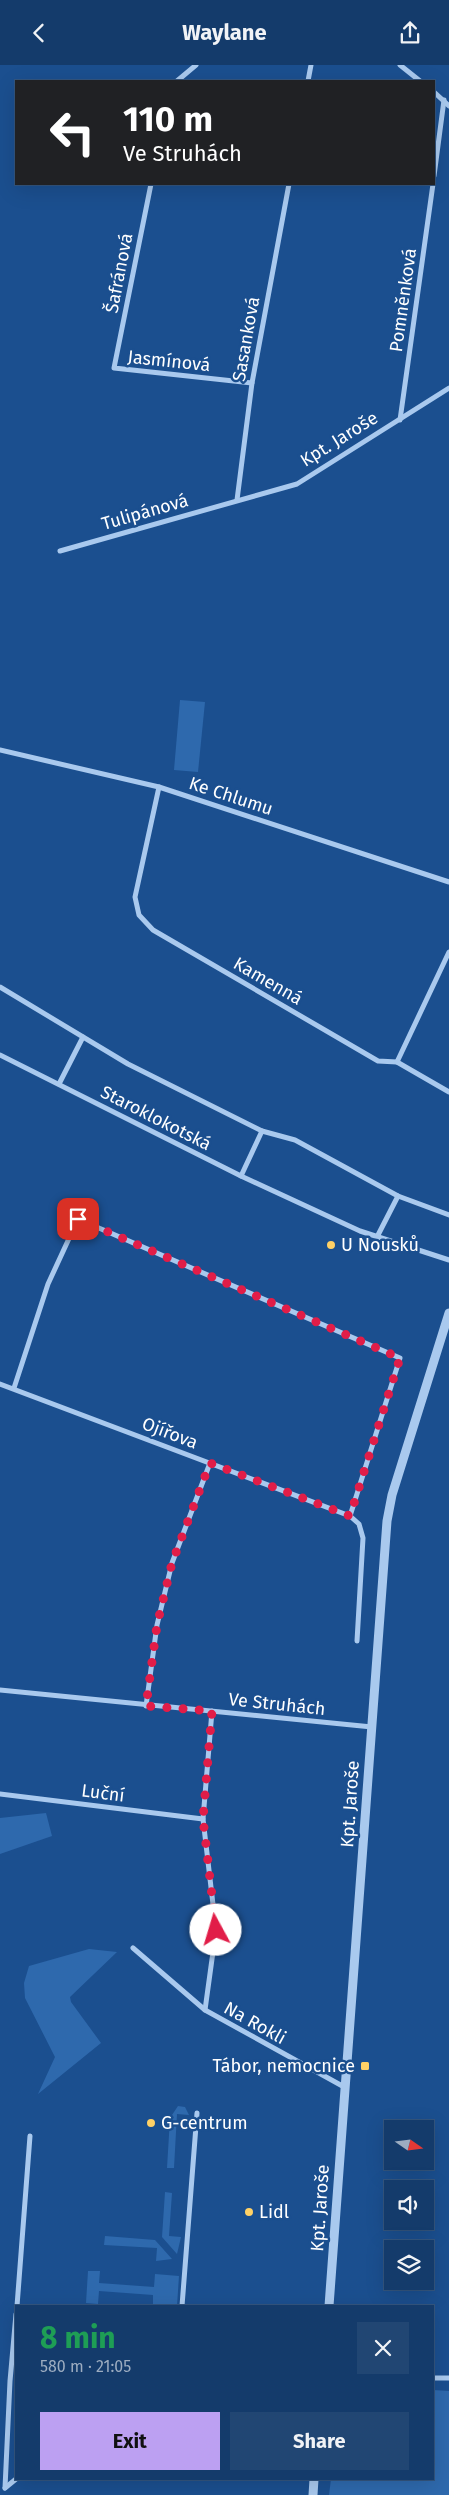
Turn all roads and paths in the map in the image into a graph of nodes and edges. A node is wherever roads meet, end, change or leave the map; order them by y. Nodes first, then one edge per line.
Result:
1 (196, 65) edge
2 (311, 65) edge
3 (400, 65) edge
4 (178, 80) edge
5 (308, 80) edge
6 (419, 80) edge
7 (435, 93) edge
8 (444, 100) junction
9 (449, 105) edge
10 (435, 169) edge
11 (151, 185) edge
12 (289, 185) edge
13 (433, 185) edge
14 (114, 368) joint
15 (252, 383) junction
16 (449, 388) edge
17 (400, 420) junction
18 (238, 500) junction
19 (60, 551) dead end
20 (0, 750) edge
21 (159, 787) junction
22 (449, 882) edge
23 (449, 952) edge
24 (0, 987) edge
25 (83, 1037) junction
26 (0, 1055) edge
27 (397, 1062) junction
28 (59, 1084) junction
29 (449, 1092) edge
30 (262, 1131) junction
31 (241, 1176) junction
32 (398, 1196) junction
33 (449, 1215) edge
34 (378, 1237) junction
35 (449, 1260) edge
36 (449, 1313) edge
37 (0, 1383) edge
38 (14, 1389) junction
39 (210, 1463) junction
40 (350, 1516) junction
41 (357, 1641) dead end
42 (0, 1690) edge
43 (146, 1706) junction
44 (212, 1711) junction
45 (372, 1727) junction
46 (0, 1794) edge
47 (203, 1819) junction
48 (133, 1948) dead end
49 (205, 2010) junction
50 (346, 2088) junction
51 (197, 2113) dead end
52 (30, 2136) dead end
53 (17, 2305) edge
54 (182, 2305) edge
55 (329, 2305) edge
56 (15, 2345) edge
57 (434, 2378) edge
58 (449, 2378) edge
59 (10, 2381) junction
60 (15, 2381) edge
61 (15, 2480) edge
62 (314, 2480) edge
63 (313, 2495) edge

1 - 4 street
2 - 5 street
3 - 6 street
7 - 8 street
8 - 9 street
8 - 10 street
11 - 14 street, Šafránová
12 - 15 street, Sasanková
13 - 17 street, Pomněnková
14 - 15 street, Jasmínová
15 - 18 street, Sasanková
16 - 17 street, Kpt. Jaroše
17 - 18 street, Kpt. Jaroše
18 - 19 street, Tulipánová
20 - 21 street, Ke Chlumu
21 - 22 street, Ke Chlumu
21 - 27 street, Kamenná
23 - 27 street
24 - 25 street, Staroklokotská
25 - 28 street
25 - 30 street, Staroklokotská
26 - 28 street, Staroklokotská
27 - 29 street
28 - 31 street, Staroklokotská
30 - 31 street
30 - 32 street, Staroklokotská
31 - 34 street, Staroklokotská
32 - 33 street, Staroklokotská
32 - 34 street
34 - 35 street, Staroklokotská
36 - 45 street, Kpt. Jaroše
37 - 38 street, Ojířova
38 - 39 street, Ojířova
38 - 40 street
39 - 40 street, Ojířova
39 - 43 street
40 - 41 street
42 - 43 street, Ve Struhách
43 - 44 street, Ve Struhách
44 - 45 street, Ve Struhách
44 - 47 street, Na Rokli
45 - 50 street, Kpt. Jaroše
46 - 47 street, Luční
47 - 49 street, Na Rokli
48 - 49 street
49 - 50 street, Na Rokli
50 - 55 street, Kpt. Jaroše
51 - 54 street
52 - 53 street
56 - 59 street
57 - 58 street
59 - 60 street
59 - 61 street
62 - 63 street

